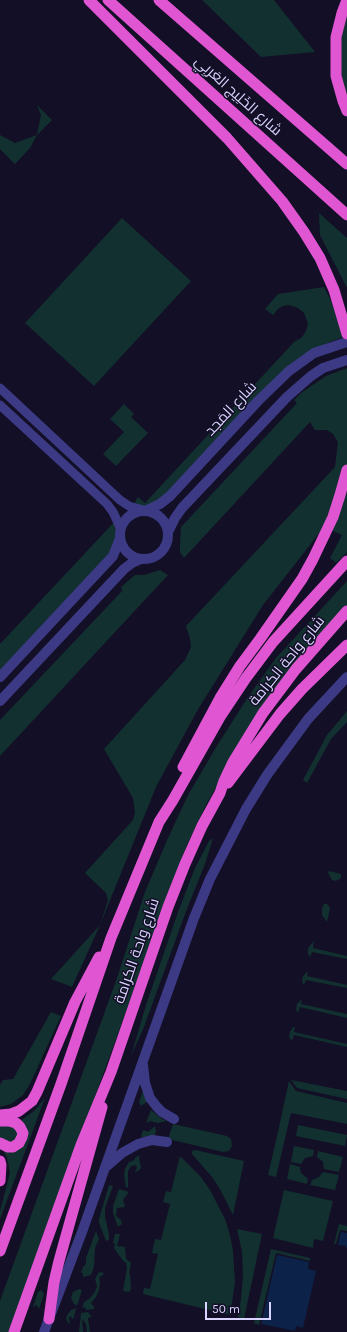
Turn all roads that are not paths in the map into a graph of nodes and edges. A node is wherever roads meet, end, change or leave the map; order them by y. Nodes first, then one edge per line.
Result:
1 (89, 0) edge
2 (108, 0) edge
3 (159, 0) edge
4 (347, 0) edge
5 (347, 111) edge
6 (347, 164) edge
7 (347, 215) edge
8 (347, 334) edge
9 (347, 342) edge
10 (347, 360) edge
11 (0, 388) edge
12 (0, 405) edge
13 (347, 470) edge
14 (145, 510) junction
15 (168, 532) junction
16 (120, 533) junction
17 (140, 559) junction
18 (347, 561) edge
19 (347, 611) edge
20 (347, 645) edge
21 (0, 677) edge
22 (347, 677) edge
23 (0, 701) edge
24 (220, 793) junction
25 (159, 822) junction
26 (111, 938) junction
27 (143, 1062) junction
28 (111, 1072) junction
29 (0, 1115) edge
30 (174, 1119) dead end
31 (0, 1121) edge
32 (167, 1142) dead end
33 (0, 1143) edge
34 (0, 1161) edge
35 (104, 1169) junction
36 (0, 1180) edge
37 (0, 1251) edge
38 (49, 1319) junction
39 (14, 1332) edge
40 (44, 1332) edge

1 - 8 highway
2 - 7 highway, شارع الخَلِيج العَربِي
3 - 6 highway, شارع الخَلِيج العَربِي
4 - 5 highway
9 - 14 street, شارع المَجد
10 - 15 street
11 - 14 street
12 - 16 street
13 - 25 highway
14 - 15 street
14 - 16 street
15 - 17 street
16 - 17 street
16 - 21 street
17 - 23 street
18 - 25 highway, شارع واحة الكرامة
19 - 24 highway, شارع واحة الكرامة
20 - 24 highway
22 - 27 street
24 - 28 highway, شارع واحة الكرامة
25 - 26 highway, شارع واحة الكرامة
26 - 29 highway
26 - 37 highway, شارع واحة الكرامة
27 - 30 street
27 - 35 street
28 - 38 highway
28 - 39 highway, شارع واحة الكرامة
31 - 33 highway
32 - 35 street
34 - 36 highway
35 - 38 street
38 - 40 street

